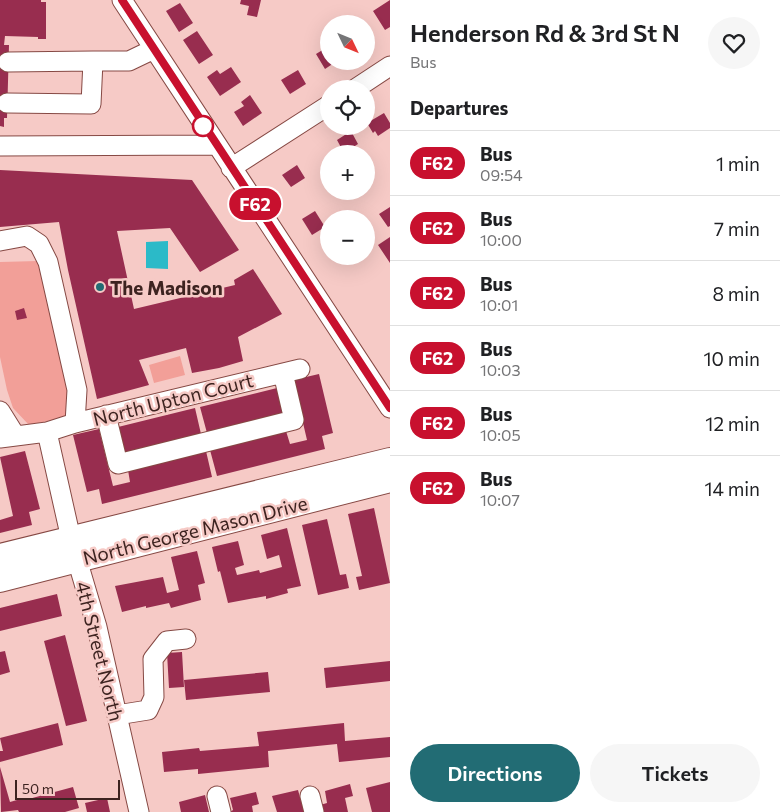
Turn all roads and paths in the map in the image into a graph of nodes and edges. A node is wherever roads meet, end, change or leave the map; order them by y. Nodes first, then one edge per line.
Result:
1 (122, 0) edge
2 (154, 49) junction
3 (93, 61) junction
4 (8, 62) dead end
5 (390, 66) edge
6 (369, 80) edge
7 (7, 103) dead end
8 (320, 111) edge
9 (216, 145) junction
10 (0, 146) edge
11 (231, 168) junction
12 (0, 241) edge
13 (385, 389) edge
14 (390, 408) edge
15 (0, 411) edge
16 (106, 415) junction
17 (74, 423) junction
18 (46, 432) junction
19 (8, 437) edge
20 (390, 460) edge
21 (390, 480) edge
22 (74, 549) junction
23 (0, 556) edge
24 (0, 580) edge
25 (186, 639) dead end
26 (117, 716) junction
27 (139, 812) edge

1 - 2 street
2 - 3 street
2 - 9 street
3 - 4 street
3 - 7 street
5 - 6 street
8 - 11 street
9 - 10 street
9 - 11 street
11 - 13 street
12 - 17 street
13 - 14 street
15 - 19 street
16 - 16 street, North Upton Court
16 - 17 street, North Upton Court
17 - 18 street, North Upton Court
18 - 19 street
18 - 22 street, 4th Street North
20 - 22 main road, North George Mason Drive
21 - 22 main road, North George Mason Drive
22 - 23 main road, North George Mason Drive
22 - 24 main road, North George Mason Drive
22 - 26 street, 4th Street North
25 - 26 street
26 - 27 street, 4th Street North

